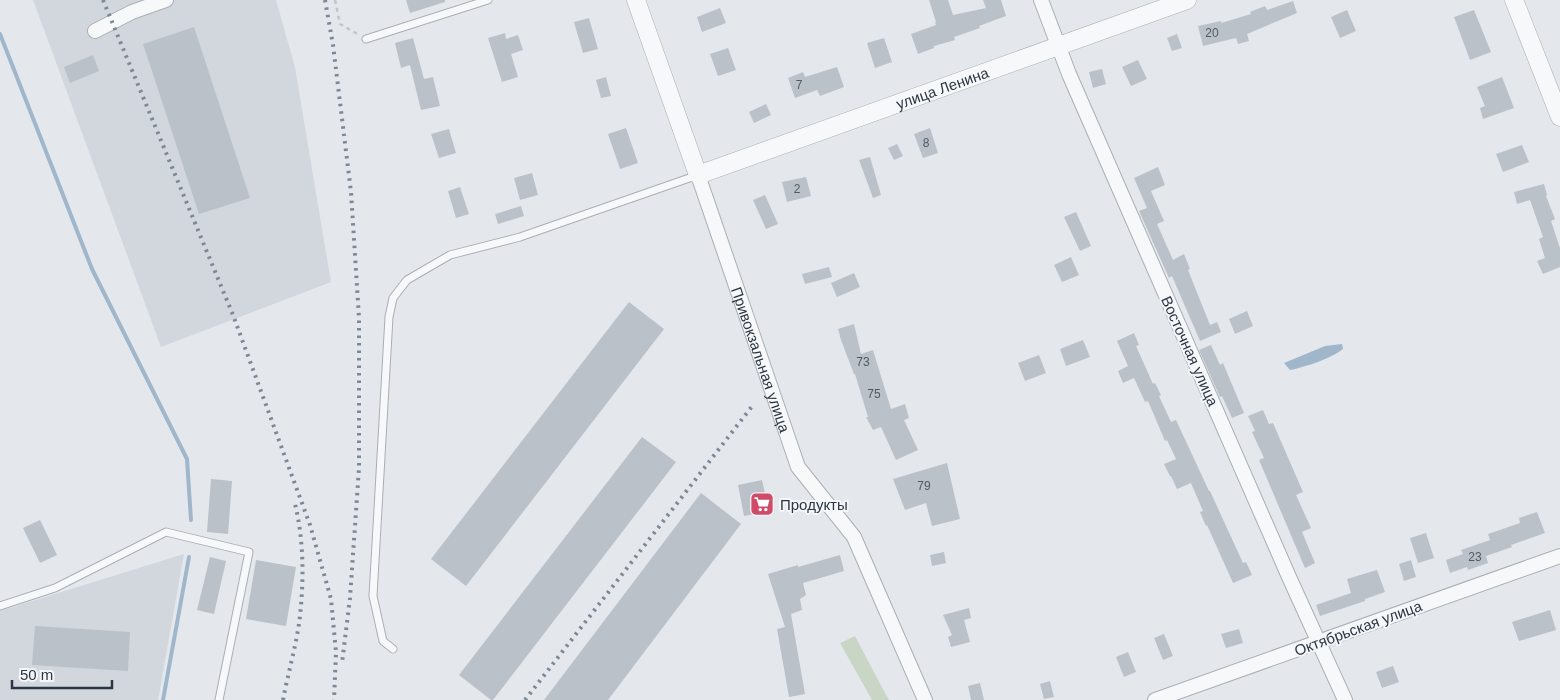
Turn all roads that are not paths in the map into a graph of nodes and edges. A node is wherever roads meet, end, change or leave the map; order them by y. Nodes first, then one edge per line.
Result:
1 (166, 0) edge
2 (488, 0) edge
3 (636, 0) edge
4 (1041, 0) edge
5 (1187, 0) edge
6 (1514, 0) edge
7 (95, 32) dead end
8 (366, 39) road end
9 (1058, 46) junction
10 (1560, 116) edge
11 (698, 175) junction
12 (1560, 556) edge
13 (0, 606) edge
14 (1319, 642) junction
15 (393, 649) dead end
16 (220, 700) edge
17 (925, 700) edge
18 (1155, 700) edge
19 (1345, 700) edge

1 - 7 street
2 - 8 lane
3 - 11 street, Привокзальная улица
4 - 9 street, Восточная улица
5 - 9 street, улица Ленина
6 - 10 street
9 - 11 street, улица Ленина
9 - 14 street, Восточная улица
11 - 15 lane
11 - 17 street, Привокзальная улица
12 - 14 street, Октябрьская улица
13 - 16 lane
14 - 18 street, Октябрьская улица
14 - 19 street, Восточная улица

